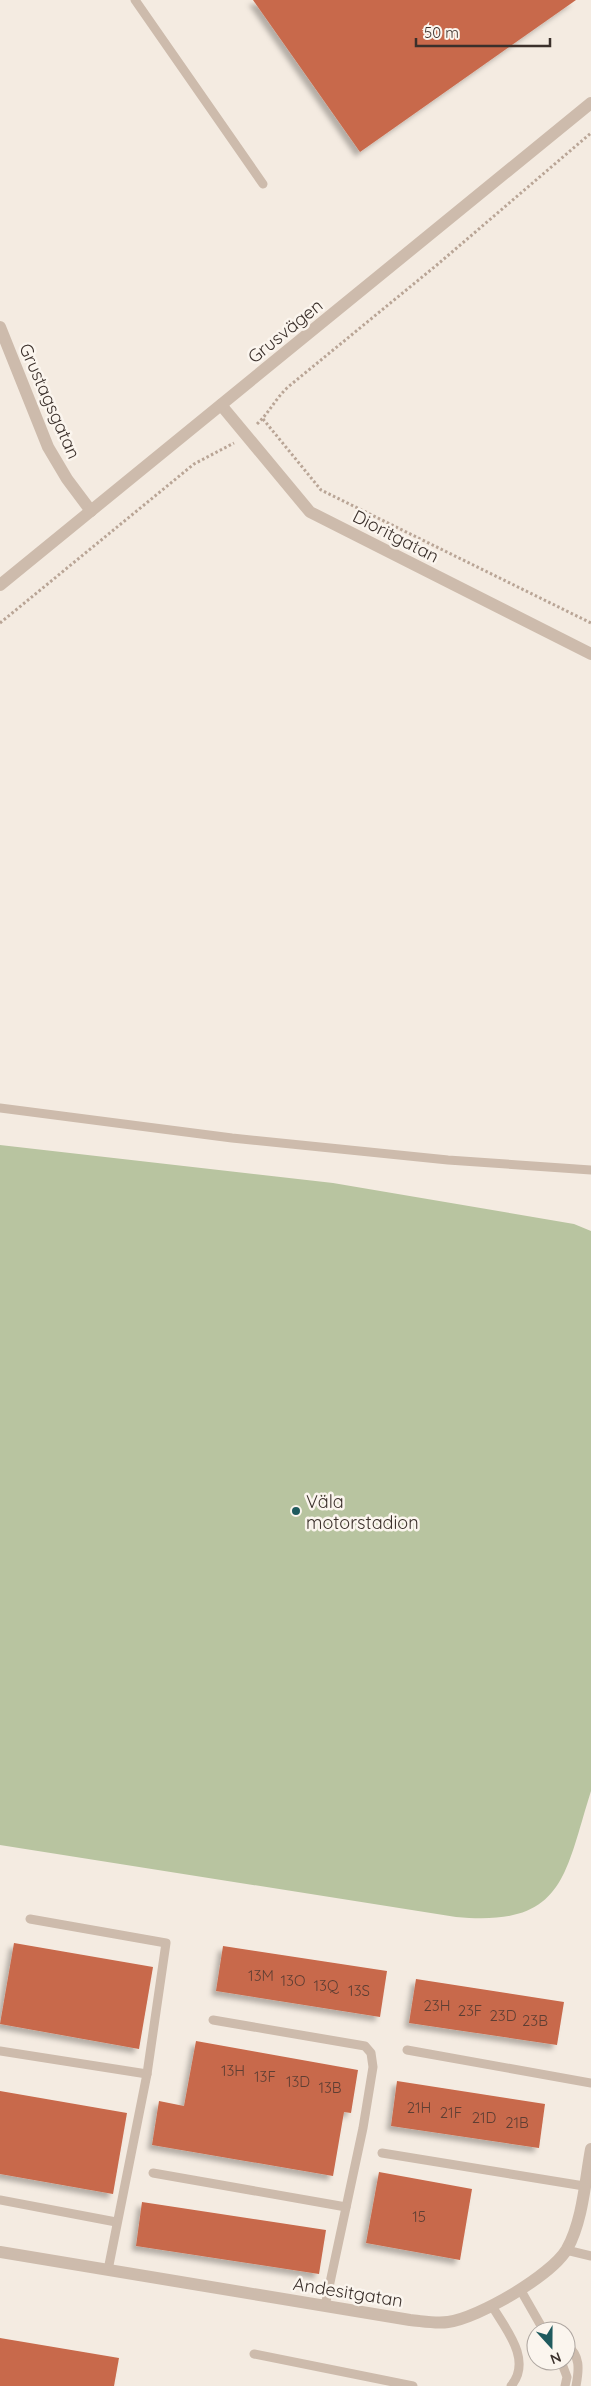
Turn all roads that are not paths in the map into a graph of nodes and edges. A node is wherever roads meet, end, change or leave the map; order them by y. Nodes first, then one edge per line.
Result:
1 (135, 0) edge
2 (591, 103) edge
3 (262, 184) dead end
4 (0, 327) edge
5 (222, 405) junction
6 (91, 511) junction
7 (0, 585) edge
8 (591, 654) edge
9 (0, 1108) edge
10 (591, 1170) edge
11 (30, 1918) dead end
12 (212, 2020) dead end
13 (407, 2050) dead end
14 (0, 2051) edge
15 (147, 2074) junction
16 (591, 2083) edge
17 (591, 2149) edge
18 (382, 2153) dead end
19 (153, 2172) dead end
20 (584, 2186) junction
21 (0, 2200) edge
22 (346, 2207) junction
23 (116, 2222) junction
24 (566, 2250) junction
25 (0, 2252) edge
26 (591, 2256) edge
27 (108, 2270) junction
28 (520, 2290) junction
29 (325, 2306) junction
30 (492, 2306) junction
31 (538, 2321) edge
32 (254, 2354) dead end
33 (576, 2356) edge
34 (565, 2371) edge
35 (413, 2386) edge
36 (512, 2386) edge
37 (565, 2386) edge
38 (576, 2386) edge

1 - 3 lane
2 - 5 street, Grusvägen
4 - 6 street, Grustagsgatan
5 - 6 street, Grusvägen
5 - 8 street, Dioritgatan
6 - 7 street, Grusvägen
9 - 10 lane
11 - 15 lane
12 - 22 lane
13 - 16 lane
14 - 15 lane
15 - 23 lane
17 - 20 street, Andesitgatan
18 - 20 lane
19 - 22 lane
20 - 24 street, Andesitgatan
21 - 23 lane
22 - 29 lane
23 - 27 lane
24 - 26 lane
24 - 28 street, Andesitgatan
25 - 27 street, Andesitgatan
27 - 29 street, Andesitgatan
28 - 30 street, Andesitgatan
28 - 31 lane
29 - 30 street, Andesitgatan
30 - 36 lane
32 - 35 lane
33 - 38 lane
34 - 37 lane

